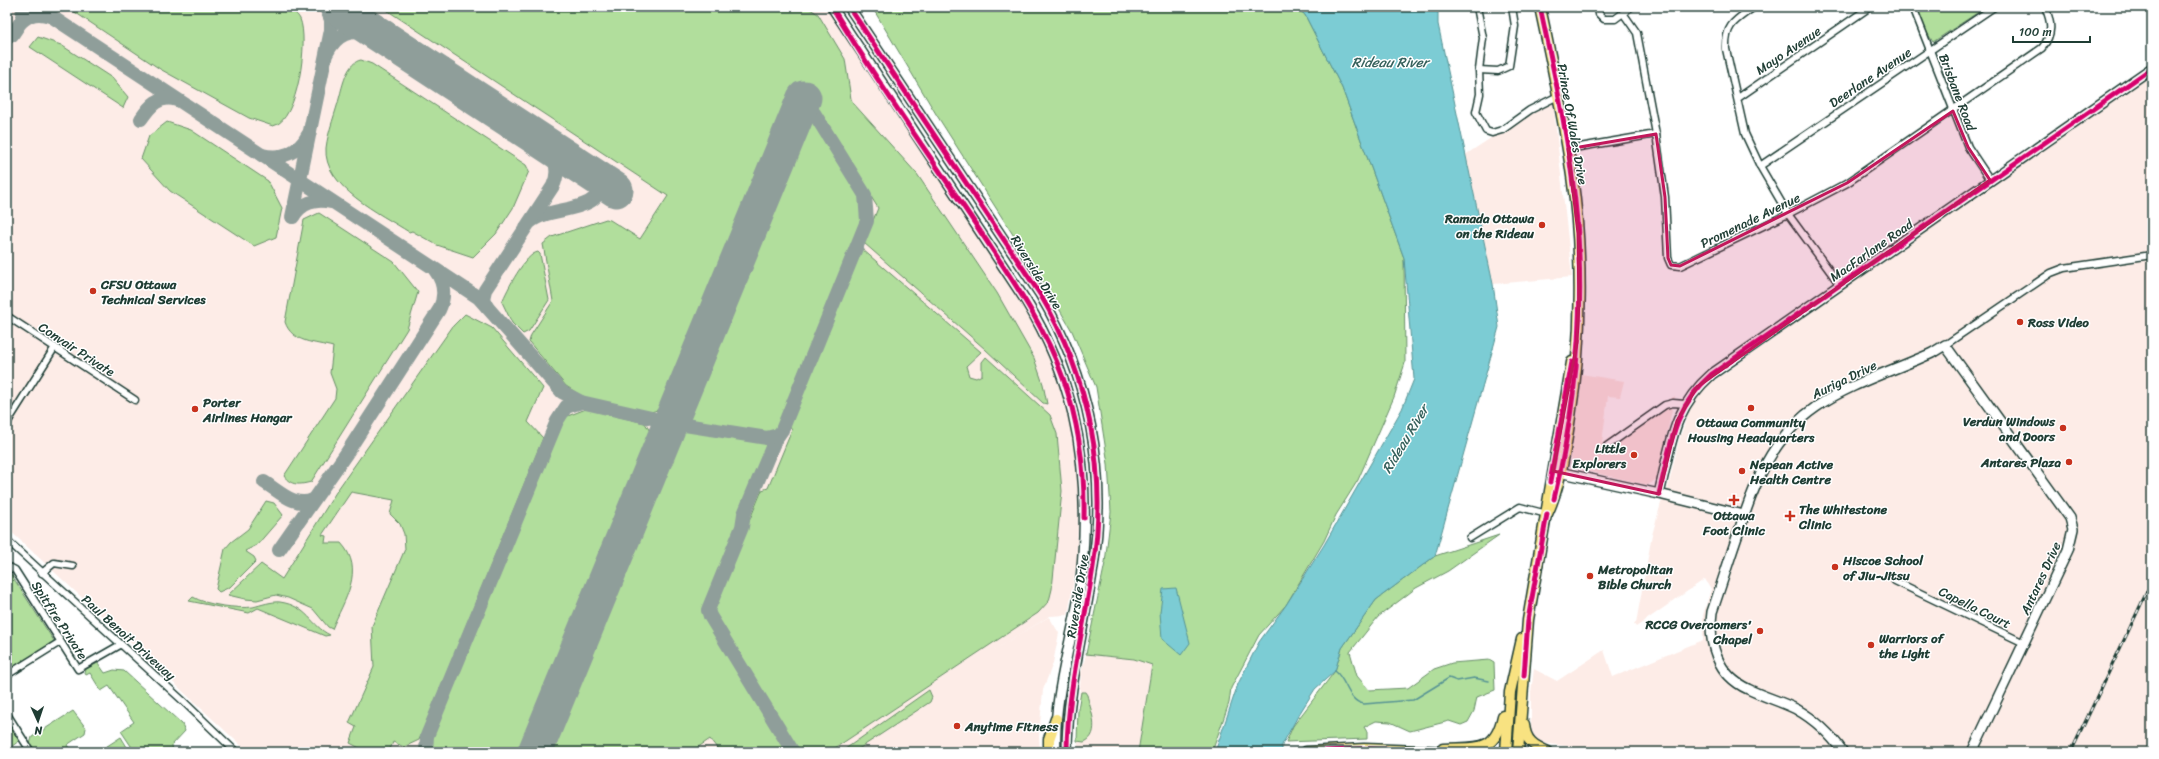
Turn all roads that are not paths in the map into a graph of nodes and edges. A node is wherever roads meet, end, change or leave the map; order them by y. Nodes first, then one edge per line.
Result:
1 (832, 7) edge
2 (849, 7) edge
3 (1477, 7) edge
4 (1512, 7) edge
5 (1540, 7) edge
6 (1598, 7) edge
7 (1631, 7) edge
8 (1754, 7) edge
9 (1870, 7) edge
10 (1913, 7) edge
11 (1994, 7) edge
12 (2045, 7) edge
13 (1623, 13) junction
14 (1930, 50) junction
15 (2152, 68) edge
16 (1479, 70) junction
17 (1558, 96) junction
18 (1738, 98) junction
19 (1953, 111) junction
20 (1656, 134) junction
21 (1568, 149) junction
22 (1760, 166) junction
23 (1990, 180) junction
24 (1788, 214) junction
25 (2152, 255) edge
26 (1840, 285) junction
27 (7, 316) edge
28 (1945, 345) junction
29 (55, 347) junction
30 (135, 400) dead end
31 (1685, 404) junction
32 (7, 423) edge
33 (1607, 446) dead end
34 (1556, 472) junction
35 (1659, 494) junction
36 (1546, 514) junction
37 (1744, 515) junction
38 (1470, 538) dead end
39 (7, 540) edge
40 (7, 566) edge
41 (73, 566) dead end
42 (42, 573) junction
43 (1894, 581) dead end
44 (1528, 620) junction
45 (60, 642) junction
46 (2024, 643) junction
47 (120, 644) junction
48 (7, 675) edge
49 (1513, 677) junction
50 (1062, 682) junction
51 (1073, 684) junction
52 (1523, 691) junction
53 (1510, 692) junction
54 (7, 714) edge
55 (1056, 719) junction
56 (1423, 751) junction
57 (31, 752) edge
58 (236, 752) edge
59 (1049, 752) edge
60 (1056, 752) edge
61 (1067, 752) edge
62 (1306, 752) edge
63 (1451, 752) edge
64 (1506, 752) edge
65 (1518, 752) edge
66 (1548, 752) edge
67 (1843, 752) edge
68 (1972, 752) edge

1 - 50 street, Riverside Drive
2 - 51 street, Riverside Drive
3 - 16 street
4 - 16 street
5 - 17 main road, Prince Of Wales Drive
6 - 13 street
7 - 13 street
8 - 18 street
9 - 18 street, Mayo Avenue
10 - 14 street, Brisbane Road
11 - 14 street, Deerlane Avenue
12 - 19 street, Promenade Avenue
13 - 20 street, Promenade Avenue
14 - 19 street, Brisbane Road
14 - 22 street, Deerlane Avenue
15 - 23 street, MacFarlane Road
16 - 17 street
17 - 21 main road, Prince Of Wales Drive
18 - 22 street
19 - 23 street, Brisbane Road
19 - 24 street, Promenade Avenue
20 - 21 street
20 - 24 street, Promenade Avenue
21 - 34 main road, Prince Of Wales Drive
22 - 24 street
23 - 26 street, MacFarlane Road
24 - 26 street
25 - 28 street, Auriga Drive
26 - 31 street, MacFarlane Road
27 - 29 street, Convair Private
28 - 37 street, Auriga Drive
28 - 46 street, Antares Drive
29 - 30 street, Convair Private
29 - 32 street
31 - 33 street
31 - 35 street, MacFarlane Road
34 - 35 street
34 - 36 main road, Prince Of Wales Drive
35 - 37 street
36 - 38 street
36 - 44 main road, Prince Of Wales Drive
37 - 67 street, Auriga Drive
39 - 42 street, Paul Benoit Driveway
40 - 45 street, Spitfire Private
41 - 42 street
42 - 47 street, Paul Benoit Driveway
43 - 46 street, Capella Court
44 - 49 main road, Prince Of Wales Drive
44 - 52 main road, Prince Of Wales Drive
45 - 47 street, Spitfire Private
45 - 48 street
46 - 68 street, Antares Drive
47 - 58 street, Paul Benoit Driveway
49 - 52 main road
49 - 53 main road, Prince Of Wales Drive
50 - 51 street
50 - 55 street, Riverside Drive
51 - 61 street, Riverside Drive
52 - 65 main road, Prince Of Wales Drive
52 - 66 main road
53 - 56 main road
53 - 64 main road, Prince Of Wales Drive
54 - 57 street
55 - 59 main road
55 - 60 street, Riverside Drive
56 - 62 main road
56 - 63 main road

